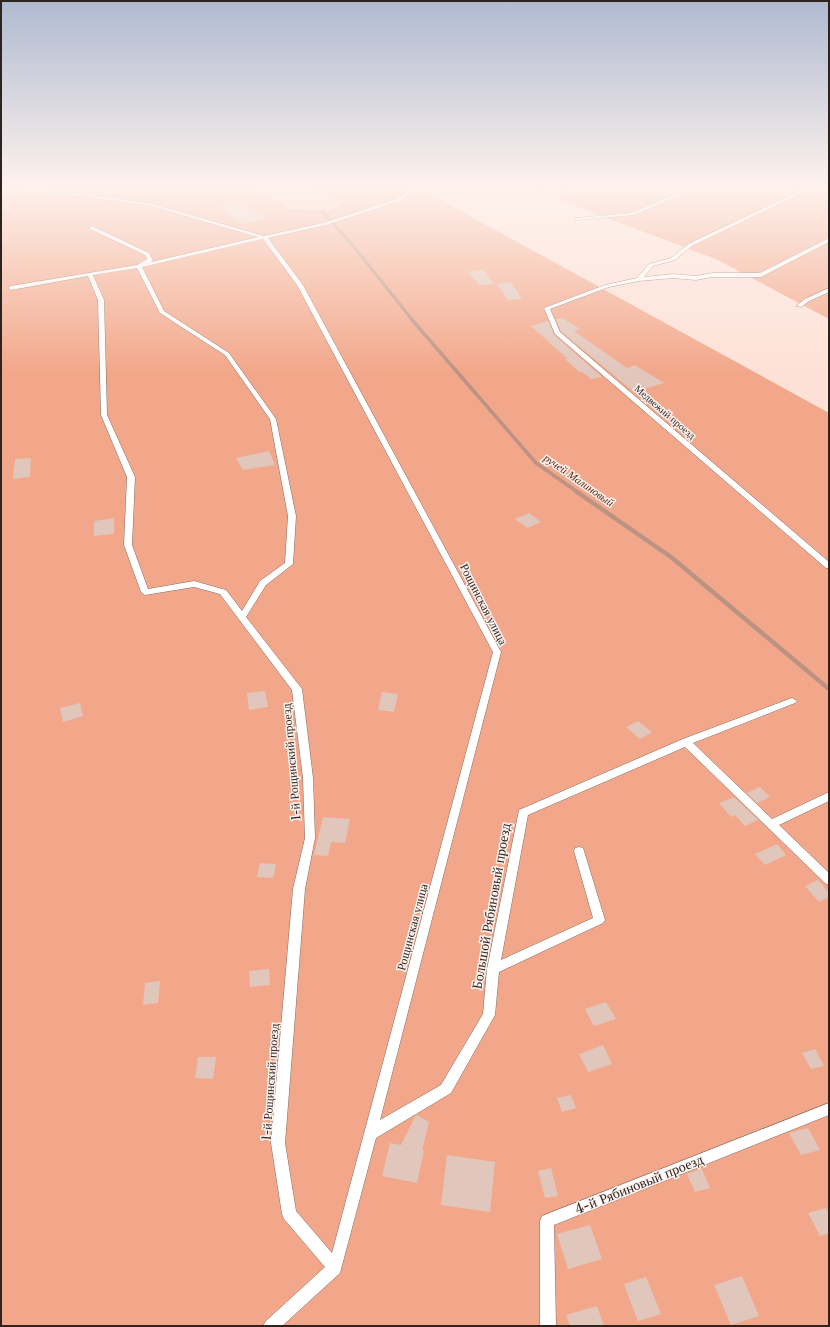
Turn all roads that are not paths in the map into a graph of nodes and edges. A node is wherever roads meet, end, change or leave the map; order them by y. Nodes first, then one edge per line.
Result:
1 (136, 249) edge
2 (216, 249) edge
3 (273, 249) edge
4 (685, 249) edge
5 (812, 249) edge
6 (139, 266) junction
7 (90, 274) junction
8 (639, 279) junction
9 (11, 288) dead end
10 (829, 290) edge
11 (799, 306) dead end
12 (829, 566) edge
13 (242, 617) junction
14 (792, 701) dead end
15 (686, 742) junction
16 (829, 796) edge
17 (771, 824) junction
18 (579, 851) dead end
19 (829, 880) edge
20 (493, 969) junction
21 (829, 1109) edge
22 (370, 1134) junction
23 (335, 1268) junction
24 (271, 1326) edge
25 (548, 1326) edge

1 - 6 lane
2 - 6 lane
3 - 22 lane, Рощинская улица
4 - 8 lane
5 - 8 lane
6 - 7 lane
6 - 13 lane
7 - 9 lane
7 - 13 lane, 1-й Рощинский проезд
8 - 12 lane, Медвежий проезд
10 - 11 lane
13 - 23 lane, 1-й Рощинский проезд
14 - 15 lane
15 - 17 lane
15 - 20 lane, Большой Рябиновый проезд
16 - 17 lane
17 - 19 lane
18 - 20 lane
20 - 22 lane, Большой Рябиновый проезд
21 - 25 lane, 4-й Рябиновый проезд
22 - 23 lane, Рощинская улица
23 - 24 lane

